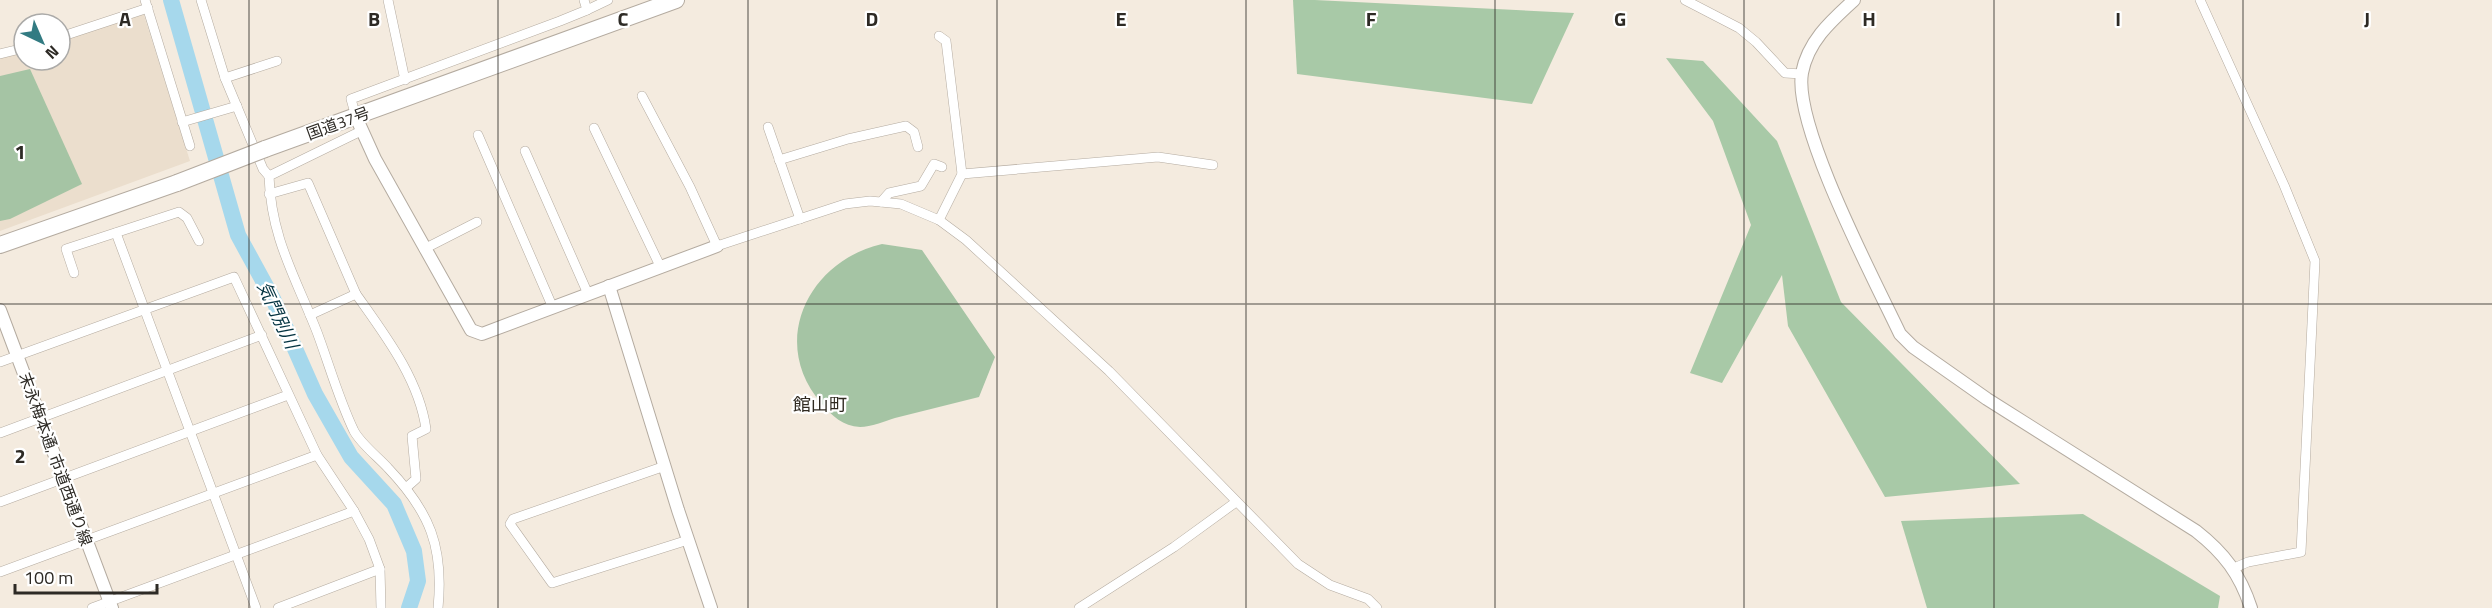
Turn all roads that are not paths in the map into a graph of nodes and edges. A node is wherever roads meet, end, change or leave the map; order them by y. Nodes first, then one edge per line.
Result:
1 (201, 0) edge
2 (388, 0) edge
3 (608, 0) edge
4 (676, 0) edge
5 (1685, 0) edge
6 (1854, 0) edge
7 (2200, 0) edge
8 (146, 4) edge
9 (586, 5) edge
10 (72, 32) edge
11 (939, 36) dead end
12 (277, 61) dead end
13 (1802, 75) junction
14 (225, 78) junction
15 (405, 80) junction
16 (642, 96) dead end
17 (234, 107) junction
18 (186, 121) junction
19 (358, 124) junction
20 (768, 127) dead end
21 (594, 128) dead end
22 (478, 135) dead end
23 (190, 146) dead end
24 (918, 147) dead end
25 (525, 152) dead end
26 (779, 160) junction
27 (1213, 165) dead end
28 (942, 167) dead end
29 (962, 174) junction
30 (269, 176) junction
31 (269, 194) junction
32 (881, 202) junction
33 (800, 219) junction
34 (939, 220) junction
35 (477, 222) dead end
36 (116, 233) junction
37 (199, 242) dead end
38 (0, 246) edge
39 (717, 246) junction
40 (424, 249) junction
41 (661, 268) junction
42 (74, 273) dead end
43 (609, 286) junction
44 (356, 294) junction
45 (588, 294) junction
46 (553, 308) junction
47 (0, 310) edge
48 (145, 310) junction
49 (310, 315) junction
50 (262, 335) junction
51 (18, 356) junction
52 (0, 362) edge
53 (166, 370) junction
54 (288, 395) junction
55 (40, 418) junction
56 (189, 432) junction
57 (0, 433) edge
58 (317, 455) junction
59 (665, 466) junction
60 (64, 478) junction
61 (406, 487) junction
62 (213, 492) junction
63 (0, 502) edge
64 (1236, 502) junction
65 (354, 510) junction
66 (86, 540) junction
67 (688, 540) junction
68 (236, 555) junction
69 (381, 568) junction
70 (2234, 568) junction
71 (0, 572) edge
72 (111, 605) edge
73 (92, 608) edge
74 (256, 608) edge
75 (278, 608) edge
76 (381, 608) edge
77 (438, 608) edge
78 (711, 608) edge
79 (1079, 608) edge
80 (1377, 608) edge
81 (2251, 608) edge

1 - 14 street
2 - 15 street
3 - 9 street
4 - 19 highway, 国道37号
5 - 13 street
6 - 13 street
7 - 70 street
8 - 10 street
8 - 18 street
9 - 15 street
11 - 29 street
12 - 14 street
13 - 70 street
14 - 17 street
15 - 19 street
16 - 39 street
17 - 18 street
17 - 30 street
18 - 23 street
19 - 30 street
19 - 38 highway, 国道37号, bridge
19 - 40 street
20 - 26 street
21 - 41 street
22 - 46 street
24 - 26 street
25 - 45 street
26 - 33 street
27 - 29 street
28 - 32 street
29 - 34 street
30 - 31 street
31 - 44 street
31 - 49 street
32 - 33 street
32 - 34 street
33 - 39 street
34 - 64 street
35 - 40 street
36 - 37 street
36 - 42 street
36 - 48 street
39 - 41 street
40 - 46 street
41 - 43 street
43 - 45 street
43 - 59 street
44 - 49 street
44 - 61 street
45 - 46 street
47 - 51 street, 末永梅本通, 市道西通り線
48 - 50 street
48 - 51 street
48 - 53 street
49 - 61 street
50 - 53 street
50 - 54 street
51 - 52 street
51 - 55 street, 末永梅本通, 市道西通り線
53 - 55 street
53 - 56 street
54 - 56 street
54 - 58 street
55 - 57 street
55 - 60 street, 末永梅本通, 市道西通り線
56 - 60 street
56 - 62 street
58 - 62 street
58 - 65 street
59 - 67 street
59 - 67 street
60 - 63 street
60 - 66 street, 末永梅本通, 市道西通り線
61 - 77 street
62 - 66 street
62 - 68 street
64 - 79 street
64 - 80 street
65 - 68 street
65 - 69 street
66 - 71 street
66 - 72 street, 末永梅本通, 市道西通り線
67 - 78 street
68 - 72 street
68 - 74 street
69 - 75 street
69 - 76 street
70 - 81 street
72 - 73 street

